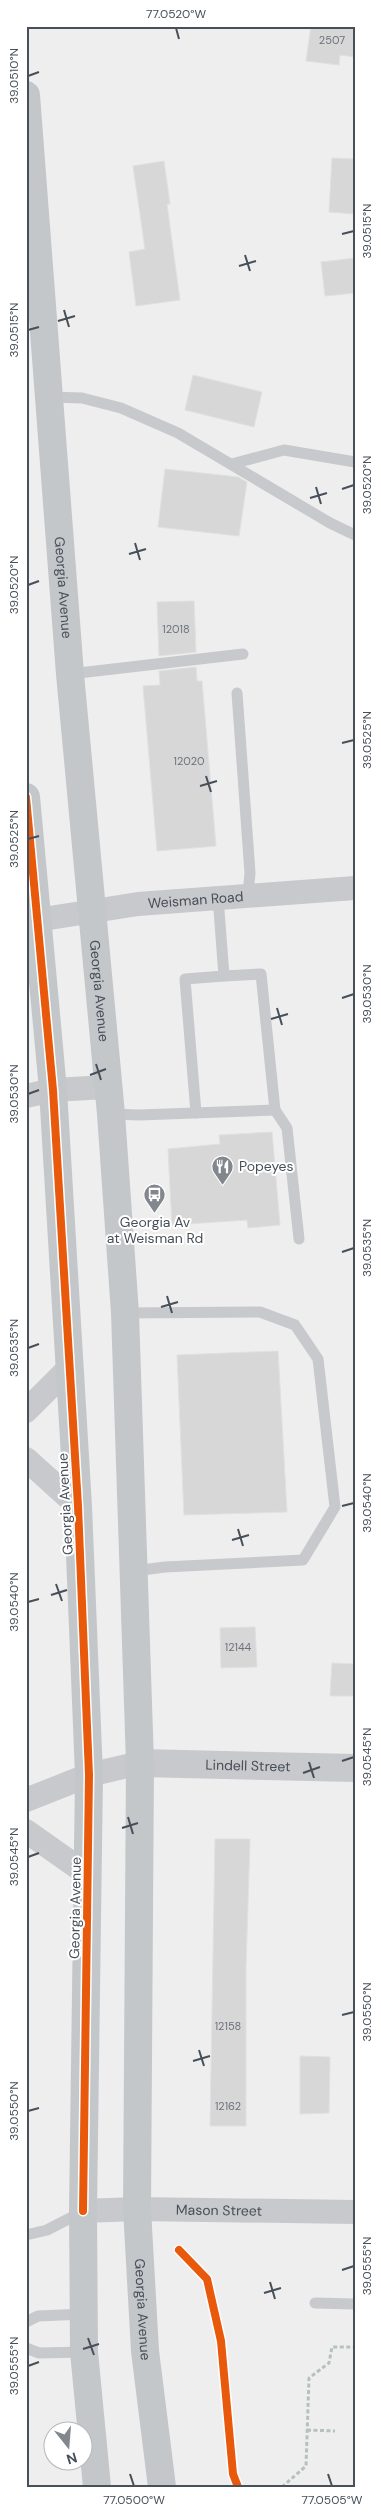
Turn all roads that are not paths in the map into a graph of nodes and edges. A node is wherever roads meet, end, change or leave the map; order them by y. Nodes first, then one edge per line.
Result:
1 (26, 95) edge
2 (49, 397) junction
3 (355, 462) edge
4 (232, 464) junction
5 (355, 535) edge
6 (243, 654) dead end
7 (70, 674) junction
8 (237, 693) dead end
9 (26, 797) edge
10 (355, 888) edge
11 (248, 895) junction
12 (218, 898) junction
13 (92, 911) junction
14 (34, 930) edge
15 (224, 976) junction
16 (108, 1087) junction
17 (53, 1090) junction
18 (26, 1096) edge
19 (275, 1110) junction
20 (196, 1113) junction
21 (111, 1114) junction
22 (299, 1240) dead end
23 (125, 1313) junction
24 (71, 1366) junction
25 (26, 1411) edge
26 (26, 1459) edge
27 (78, 1506) junction
28 (134, 1572) junction
29 (140, 1763) junction
30 (355, 1768) edge
31 (89, 1775) junction
32 (26, 1800) edge
33 (26, 1831) edge
34 (88, 1874) junction
35 (137, 2210) junction
36 (83, 2211) junction
37 (355, 2212) edge
38 (26, 2235) edge
39 (315, 2303) dead end
40 (355, 2304) edge
41 (84, 2314) junction
42 (26, 2322) edge
43 (26, 2348) edge
44 (84, 2352) junction
45 (98, 2487) edge
46 (162, 2487) edge

1 - 2 main road, Georgia Avenue
2 - 4 lane
2 - 7 main road, Georgia Avenue
3 - 4 lane
4 - 5 lane
6 - 7 lane
7 - 13 main road, Georgia Avenue
8 - 11 lane
9 - 14 main road, Georgia Avenue
10 - 11 street, Weisman Road
11 - 12 street, Weisman Road
12 - 13 street, Weisman Road
12 - 15 lane
13 - 14 street, Weisman Road
13 - 16 main road, Georgia Avenue
14 - 17 main road, Georgia Avenue
15 - 19 lane
15 - 20 lane
16 - 17 street
16 - 21 main road, Georgia Avenue
17 - 18 street
17 - 24 main road, Georgia Avenue
19 - 20 lane
19 - 22 lane
20 - 21 lane
21 - 23 main road, Georgia Avenue
23 - 28 main road, Georgia Avenue
23 - 28 lane
24 - 25 street
24 - 27 main road, Georgia Avenue
26 - 27 street
27 - 31 main road, Georgia Avenue
28 - 29 main road, Georgia Avenue
29 - 30 street, Lindell Street
29 - 31 street
29 - 35 main road, Georgia Avenue
31 - 32 street
31 - 34 main road, Georgia Avenue
33 - 34 street
34 - 36 main road, Georgia Avenue
35 - 36 street, Mason Street
35 - 37 street, Mason Street
35 - 46 main road, Georgia Avenue
36 - 38 lane
36 - 41 main road, Georgia Avenue
39 - 40 lane
41 - 42 lane
41 - 44 main road, Georgia Avenue
43 - 44 lane
44 - 45 main road, Georgia Avenue

